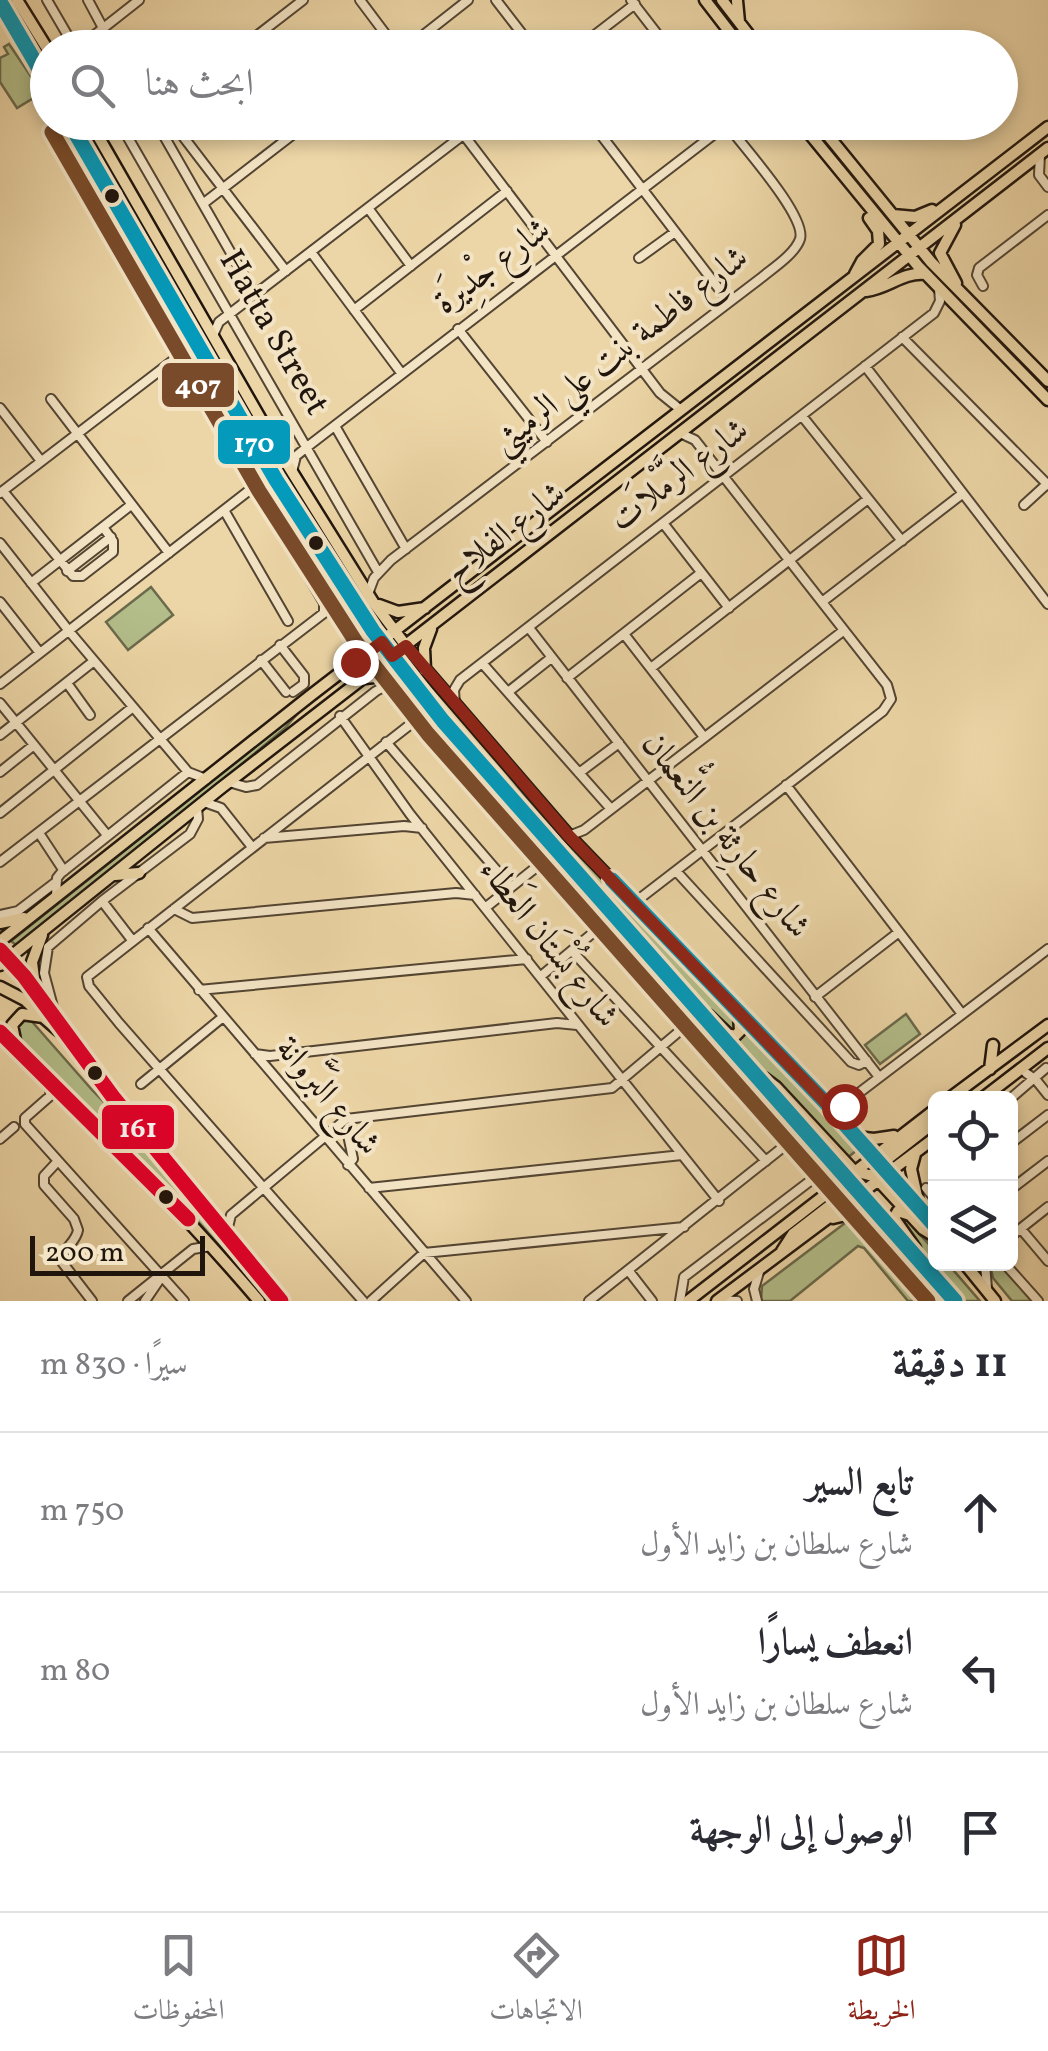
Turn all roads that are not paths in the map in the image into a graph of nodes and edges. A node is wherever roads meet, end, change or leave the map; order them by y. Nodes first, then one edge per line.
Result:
1 (17, 0) edge
2 (47, 0) edge
3 (88, 0) edge
4 (140, 0) edge
5 (303, 0) edge
6 (360, 0) edge
7 (468, 0) edge
8 (496, 0) edge
9 (705, 0) edge
10 (722, 0) edge
11 (738, 1) edge
12 (0, 2) edge
13 (633, 2) edge
14 (740, 23) junction
15 (102, 29) joint
16 (36, 30) edge
17 (65, 30) edge
18 (264, 30) edge
19 (382, 30) edge
20 (429, 30) edge
21 (519, 30) edge
22 (600, 30) edge
23 (654, 30) edge
24 (728, 30) edge
25 (745, 30) edge
26 (30, 54) edge
27 (1048, 127) edge
28 (79, 140) edge
29 (101, 140) edge
30 (129, 140) edge
31 (167, 140) edge
32 (186, 140) edge
33 (286, 140) edge
34 (457, 140) edge
35 (468, 140) edge
36 (605, 140) edge
37 (706, 140) edge
38 (738, 140) edge
39 (814, 140) edge
40 (832, 140) edge
41 (1044, 151) edge
42 (1017, 172) junction
43 (1039, 175) junction
44 (1048, 186) edge
45 (223, 188) junction
46 (642, 189) junction
47 (507, 191) junction
48 (204, 203) junction
49 (948, 205) junction
50 (868, 207) junction
51 (368, 208) junction
52 (892, 215) junction
53 (1048, 215) edge
54 (957, 220) junction
55 (675, 232) junction
56 (909, 234) junction
57 (898, 243) junction
58 (920, 248) junction
59 (310, 252) junction
60 (556, 254) junction
61 (909, 256) junction
62 (639, 258) dead end
63 (411, 266) junction
64 (286, 272) junction
65 (926, 274) junction
66 (854, 277) junction
67 (983, 286) dead end
68 (938, 288) junction
69 (957, 290) junction
70 (866, 291) junction
71 (255, 295) junction
72 (730, 302) junction
73 (354, 310) junction
74 (230, 314) junction
75 (214, 327) junction
76 (458, 329) junction
77 (190, 332) junction
78 (902, 337) junction
79 (202, 351) junction
80 (184, 352) junction
81 (865, 366) junction
82 (642, 369) junction
83 (402, 374) junction
84 (1048, 380) edge
85 (660, 393) junction
86 (52, 398) dead end
87 (1048, 400) edge
88 (0, 408) edge
89 (210, 408) dead end
90 (681, 410) junction
91 (802, 416) junction
92 (670, 418) junction
93 (692, 424) junction
94 (335, 426) junction
95 (680, 432) junction
96 (77, 434) junction
97 (695, 440) junction
98 (548, 442) junction
99 (307, 447) junction
100 (278, 450) junction
101 (296, 456) junction
102 (41, 461) junction
103 (267, 464) junction
104 (292, 472) junction
105 (724, 477) junction
106 (276, 480) junction
107 (257, 484) junction
108 (1048, 484) edge
109 (1, 492) edge
110 (962, 494) junction
111 (868, 499) junction
112 (131, 505) junction
113 (1024, 505) dead end
114 (224, 510) junction
115 (663, 523) junction
116 (103, 527) junction
117 (902, 541) junction
118 (0, 543) edge
119 (406, 549) junction
120 (169, 553) junction
121 (59, 562) junction
122 (790, 562) junction
123 (378, 572) junction
124 (701, 573) junction
125 (1046, 582) edge
126 (32, 583) junction
127 (1037, 589) junction
128 (371, 598) junction
129 (0, 602) edge
130 (822, 602) junction
131 (1048, 604) edge
132 (431, 606) junction
133 (357, 608) junction
134 (729, 608) junction
135 (288, 621) dead end
136 (432, 625) junction
137 (529, 628) junction
138 (843, 630) junction
139 (69, 631) junction
140 (396, 632) junction
141 (624, 634) junction
142 (382, 642) junction
143 (280, 645) junction
144 (406, 646) junction
145 (40, 653) junction
146 (392, 656) junction
147 (551, 658) junction
148 (261, 660) junction
149 (94, 661) junction
150 (355, 662) junction
151 (482, 663) junction
152 (651, 668) junction
153 (426, 671) junction
154 (364, 678) junction
155 (567, 678) junction
156 (67, 683) junction
157 (0, 684) edge
158 (415, 685) junction
159 (508, 692) junction
160 (0, 703) edge
161 (133, 707) junction
162 (456, 708) junction
163 (320, 712) junction
164 (90, 715) dead end
165 (340, 716) junction
166 (416, 720) junction
167 (443, 720) junction
168 (16, 722) junction
169 (0, 735) edge
170 (704, 737) junction
171 (160, 739) junction
172 (312, 739) junction
173 (386, 742) junction
174 (619, 743) junction
175 (34, 746) junction
176 (369, 754) junction
177 (54, 770) junction
178 (0, 772) edge
179 (188, 772) junction
180 (579, 773) junction
181 (207, 780) junction
182 (648, 780) junction
183 (225, 785) junction
184 (786, 785) junction
185 (190, 793) junction
186 (80, 802) junction
187 (200, 805) junction
188 (221, 808) junction
189 (611, 809) junction
190 (0, 813) edge
191 (410, 814) junction
192 (288, 820) junction
193 (404, 826) junction
194 (422, 828) junction
195 (584, 830) junction
196 (39, 833) junction
197 (107, 835) junction
198 (294, 836) junction
199 (569, 836) junction
200 (264, 838) junction
201 (550, 840) junction
202 (252, 847) junction
203 (580, 847) junction
204 (702, 850) junction
205 (2, 857) edge
206 (539, 865) junction
207 (64, 871) junction
208 (676, 871) junction
209 (139, 873) junction
210 (114, 875) junction
211 (56, 882) junction
212 (465, 882) junction
213 (511, 887) junction
214 (456, 894) junction
215 (475, 895) junction
216 (56, 896) junction
217 (102, 901) junction
218 (634, 903) junction
219 (485, 908) junction
220 (174, 909) junction
221 (0, 914) edge
222 (34, 914) junction
223 (622, 922) junction
224 (0, 923) edge
225 (600, 927) junction
226 (148, 928) junction
227 (45, 931) junction
228 (899, 932) junction
229 (132, 940) junction
230 (0, 941) edge
231 (513, 942) junction
232 (1048, 949) edge
233 (572, 952) junction
234 (507, 958) junction
235 (2, 959) edge
236 (527, 959) junction
237 (785, 959) junction
238 (770, 972) junction
239 (541, 976) junction
240 (0, 986) edge
241 (200, 990) junction
242 (218, 990) junction
243 (36, 992) junction
244 (815, 996) junction
245 (209, 1001) junction
246 (690, 1004) junction
247 (567, 1012) junction
248 (738, 1012) junction
249 (962, 1014) junction
250 (43, 1017) junction
251 (223, 1017) junction
252 (706, 1021) junction
253 (557, 1023) junction
254 (687, 1025) junction
255 (1048, 1025) edge
256 (577, 1026) junction
257 (61, 1028) junction
258 (0, 1032) edge
259 (993, 1045) dead end
260 (17, 1048) junction
261 (660, 1048) junction
262 (1048, 1048) edge
263 (254, 1054) junction
264 (270, 1056) junction
265 (867, 1061) junction
266 (264, 1065) junction
267 (160, 1068) junction
268 (1047, 1068) edge
269 (990, 1069) junction
270 (1022, 1072) junction
271 (754, 1074) junction
272 (879, 1078) junction
273 (1036, 1080) junction
274 (51, 1081) junction
275 (623, 1082) junction
276 (141, 1084) dead end
277 (964, 1091) edge
278 (994, 1091) edge
279 (1018, 1093) edge
280 (1048, 1095) edge
281 (825, 1102) junction
282 (847, 1102) junction
283 (928, 1115) edge
284 (1048, 1115) edge
285 (841, 1121) junction
286 (14, 1127) dead end
287 (928, 1127) edge
288 (347, 1130) dead end
289 (904, 1132) junction
290 (323, 1135) junction
291 (855, 1137) junction
292 (1018, 1138) edge
293 (0, 1139) edge
294 (792, 1140) junction
295 (928, 1143) edge
296 (673, 1144) junction
297 (822, 1150) junction
298 (915, 1154) junction
299 (682, 1155) junction
300 (664, 1156) junction
301 (766, 1161) junction
302 (1048, 1161) edge
303 (58, 1162) junction
304 (348, 1165) junction
305 (867, 1175) junction
306 (1018, 1184) edge
307 (263, 1187) junction
308 (368, 1188) junction
309 (926, 1188) dead end
310 (928, 1190) edge
311 (826, 1193) junction
312 (719, 1200) junction
313 (1048, 1207) edge
314 (915, 1213) junction
315 (231, 1215) junction
316 (209, 1216) junction
317 (882, 1218) junction
318 (823, 1222) junction
319 (928, 1222) edge
320 (684, 1226) junction
321 (928, 1228) edge
322 (196, 1229) junction
323 (1021, 1229) junction
324 (1018, 1231) edge
325 (226, 1237) junction
326 (211, 1246) junction
327 (193, 1249) junction
328 (424, 1254) junction
329 (780, 1254) junction
330 (1046, 1254) edge
331 (920, 1262) junction
332 (762, 1267) junction
333 (628, 1270) junction
334 (970, 1271) edge
335 (985, 1271) edge
336 (1012, 1271) edge
337 (162, 1276) junction
338 (939, 1283) junction
339 (991, 1297) edge
340 (718, 1300) edge
341 (92, 1301) edge
342 (128, 1301) edge
343 (145, 1301) edge
344 (184, 1301) edge
345 (259, 1301) edge
346 (281, 1301) edge
347 (363, 1301) edge
348 (371, 1301) edge
349 (466, 1301) edge
350 (589, 1301) edge
351 (652, 1301) edge
352 (680, 1301) edge
353 (688, 1301) edge
354 (737, 1301) edge
355 (757, 1301) edge
356 (941, 1301) edge
357 (955, 1301) edge
358 (1038, 1301) edge

1 - 16 main road
2 - 17 street
3 - 15 street
4 - 15 street
5 - 18 street
6 - 19 street
7 - 20 street
8 - 21 street
9 - 24 main road
10 - 14 main road
11 - 14 main road
12 - 26 main road
13 - 22 street
13 - 23 street
14 - 25 main road
27 - 49 main road, شارع الفلاح
28 - 77 main road
29 - 75 main road
30 - 74 street, Hatta Street
31 - 48 street
32 - 45 street
33 - 45 street
34 - 51 street
35 - 47 street
36 - 46 street
37 - 46 street, شارع جْدِيرَة
38 - 72 street, شارع فاطمة بنت علي الرميثي
39 - 50 main road
40 - 52 main road
41 - 42 main road, شارع الفلاح
41 - 43 street
42 - 43 street
42 - 54 main road, شارع الفلاح
43 - 44 street
45 - 48 street
45 - 64 street
46 - 55 street
46 - 60 street, شارع جْدِيرَة
47 - 60 street
47 - 63 street
48 - 71 street
49 - 52 main road
49 - 56 main road, شارع الفلاح
50 - 57 main road
50 - 66 main road
51 - 59 street
51 - 63 street
52 - 56 main road
53 - 67 street
54 - 58 main road, شارع الفلاح
54 - 69 main road
55 - 62 street
55 - 72 street
56 - 57 main road, شارع الفلاح
56 - 58 main road
57 - 61 main road
57 - 66 main road, شارع الفلاح
58 - 61 main road, شارع الفلاح
58 - 69 main road
59 - 64 street
59 - 73 street
60 - 76 street, شارع جْدِيرَة
60 - 82 street
61 - 65 main road
61 - 70 main road, شارع الفلاح
63 - 73 street
64 - 71 street
65 - 68 main road
65 - 70 main road
66 - 90 main road, شارع الفلاح
68 - 78 street, شارع الرَّمْلاَت
68 - 87 main road
69 - 84 main road
70 - 93 main road, شارع الفلاح
71 - 74 street
72 - 82 street, شارع فاطمة بنت علي الرميثي
73 - 83 street
74 - 75 street
74 - 99 street, Hatta Street
75 - 100 main road
76 - 83 street, شارع جْدِيرَة
76 - 98 street
77 - 79 main road
77 - 80 street
78 - 81 street, شارع الرَّمْلاَت
78 - 108 street
79 - 80 street
79 - 103 main road
80 - 96 street
81 - 91 street, شارع الرَّمْلاَت
81 - 110 street
82 - 85 street
82 - 98 street, شارع فاطمة بنت علي الرميثي
83 - 94 street, شارع جْدِيرَة
85 - 90 street
85 - 92 street
86 - 96 street
88 - 102 street
89 - 107 street
90 - 92 main road, شارع الفلاح
91 - 105 street, شارع الرَّمْلاَت
91 - 111 street
92 - 132 main road, شارع الفلاح
93 - 95 main road, شارع الفلاح
93 - 97 street
94 - 99 street, شارع جْدِيرَة
94 - 119 street
95 - 97 street
95 - 136 main road, شارع الفلاح
96 - 102 street
96 - 112 street
97 - 105 street
98 - 119 street, شارع فاطمة بنت علي الرميثي
99 - 101 street, شارع جْدِيرَة
99 - 123 street, Hatta Street
100 - 101 street
100 - 104 main road
101 - 104 street
102 - 109 street
103 - 106 main road
103 - 107 street
104 - 128 main road
105 - 115 street, شارع الرَّمْلاَت
105 - 122 street
106 - 107 street
106 - 133 main road
107 - 114 street
107 - 143 street
108 - 113 street
109 - 121 street
110 - 117 street
110 - 127 street
111 - 117 street
111 - 122 street
112 - 116 street
112 - 120 street
114 - 120 street
114 - 135 street
115 - 124 street
115 - 137 street, شارع الرَّمْلاَت
116 - 121 street
116 - 121 street
117 - 130 street
118 - 126 street
119 - 123 street, شارع فاطمة بنت علي الرميثي
120 - 139 street
121 - 126 street
122 - 130 street
122 - 134 street
123 - 128 street, شارع فاطمة بنت علي الرميثي
124 - 134 street
124 - 141 street
125 - 127 street
126 - 139 street
127 - 131 street
128 - 132 main road
128 - 140 main road
129 - 145 street
130 - 138 street
132 - 140 main road, شارع الفلاح
133 - 142 main road
133 - 150 main road
134 - 152 street
136 - 144 main road, شارع الفلاح
136 - 153 main road
137 - 147 street, شارع حارِثة بن النُّعمان
137 - 151 street, شارع الرَّمْلاَت
138 - 170 street
138 - 184 street
139 - 145 street
139 - 149 street
140 - 142 main road, شارع الفلاح
140 - 144 main road
141 - 152 street
141 - 155 street
142 - 146 main road
142 - 150 main road, شارع الفلاح
143 - 148 street
143 - 148 street
144 - 146 main road, شارع الفلاح
144 - 153 main road
145 - 157 street
146 - 154 main road, شارع الفلاح
146 - 158 main road
147 - 155 street, شارع حارِثة بن النُّعمان
147 - 159 street
148 - 171 street
149 - 156 street
149 - 161 street
150 - 181 main road, شارع الفلاح
151 - 159 street
151 - 162 street, شارع الرَّمْلاَت
152 - 170 street
153 - 162 main road
154 - 158 main road
154 - 163 main road, شارع الفلاح
155 - 174 street, شارع حارِثة بن النُّعمان
156 - 164 street
156 - 168 street
158 - 167 main road
159 - 180 street
160 - 168 street
161 - 171 street
161 - 177 street
162 - 199 main road
163 - 172 street
163 - 183 main road, شارع الفلاح
165 - 166 street
165 - 172 street
165 - 176 street, شارع بُسْتَان العَطاء
166 - 167 street
166 - 173 street
166 - 206 street
167 - 201 main road
168 - 169 street
168 - 175 street
170 - 182 street
171 - 179 street
171 - 186 street
172 - 183 street
173 - 176 street
173 - 213 street
174 - 180 street
174 - 182 street, شارع حارِثة بن النُّعمان
175 - 177 street
175 - 178 street
176 - 191 street, شارع بُسْتَان العَطاء
176 - 192 street
177 - 186 street
177 - 190 street
179 - 181 street
179 - 185 street
179 - 197 street
180 - 189 street
181 - 185 main road, شارع الفلاح
182 - 189 street
182 - 204 street, شارع حارِثة بن النُّعمان
183 - 187 main road, شارع الفلاح
183 - 188 street
184 - 204 street
184 - 228 street
185 - 216 main road, شارع الفلاح
186 - 196 street
186 - 197 street
187 - 188 street
187 - 209 street
187 - 210 main road, شارع الفلاح
188 - 202 street
189 - 195 street
191 - 193 street
191 - 194 street, شارع بُسْتَان العَطاء
192 - 198 street
192 - 200 street
193 - 194 street
193 - 198 street
194 - 212 street, شارع بُسْتَان العَطاء
195 - 199 street
195 - 203 street
196 - 205 street
196 - 207 street
197 - 207 street
198 - 200 street
199 - 203 main road
200 - 202 street
201 - 206 street
201 - 223 main road
202 - 220 street
203 - 218 main road
204 - 208 street
204 - 237 street, شارع حارِثة بن النُّعمان
206 - 213 street
206 - 225 street
207 - 211 street
208 - 218 street
208 - 238 street
209 - 210 main road
209 - 217 street
210 - 227 main road, شارع الفلاح
211 - 216 street
211 - 221 street
212 - 214 street
212 - 215 street, شارع بُسْتَان العَطاء
213 - 219 street
214 - 215 street
214 - 220 street
215 - 219 street, شارع بُسْتَان العَطاء
216 - 222 main road, شارع الفلاح
217 - 229 street
217 - 257 street
218 - 248 main road
219 - 231 street, شارع بُسْتَان العَطاء
220 - 226 street
222 - 224 main road
222 - 230 main road, شارع الفلاح
223 - 225 street
223 - 246 main road
225 - 233 street
225 - 254 street
226 - 229 street
226 - 241 street, شارع البَرَّوانة
227 - 235 main road, شارع الفلاح
227 - 243 main road
228 - 244 street
228 - 249 street
229 - 267 street
231 - 234 street
231 - 236 street, شارع بُسْتَان العَطاء
232 - 249 street
233 - 239 street
233 - 261 street
234 - 236 street
234 - 242 street
235 - 243 main road
236 - 239 street, شارع بُسْتَان العَطاء
237 - 238 street
237 - 244 street, شارع حارِثة بن النُّعمان
238 - 265 street
239 - 247 street, شارع بُسْتَان العَطاء
240 - 250 main road
241 - 242 street
241 - 245 street, شارع البَرَّوانة
242 - 245 street
243 - 257 main road
244 - 265 street, شارع حارِثة بن النُّعمان
245 - 251 street, شارع البَرَّوانة
246 - 248 main road
246 - 252 main road
246 - 254 street
247 - 253 street
247 - 256 street, شارع بُسْتَان العَطاء
248 - 281 main road
249 - 272 street
250 - 257 main road
250 - 260 main road
251 - 263 street, شارع البَرَّوانة
251 - 267 street
252 - 254 street
252 - 271 main road
253 - 256 street
253 - 264 street
254 - 261 street
254 - 294 street
255 - 269 main road
256 - 275 street, شارع بُسْتَان العَطاء
257 - 316 main road
258 - 260 main road
259 - 269 main road
260 - 274 main road
261 - 275 street
261 - 301 street
262 - 270 main road
263 - 264 street
263 - 266 street, شارع البَرَّوانة
264 - 266 street
265 - 272 street, شارع حارِثة بن النُّعمان
266 - 290 street, شارع البَرَّوانة
267 - 276 street
267 - 307 street
268 - 270 street
268 - 273 street
269 - 277 main road
270 - 273 street
270 - 278 main road
271 - 297 main road
271 - 305 main road
272 - 282 street
273 - 279 street
273 - 280 street
274 - 303 street
274 - 322 main road
275 - 290 street
275 - 296 street, شارع بُسْتَان العَطاء
281 - 282 street
281 - 285 main road
282 - 285 street
283 - 289 main road
284 - 292 street
285 - 291 main road
286 - 293 street
287 - 305 main road
288 - 304 street
289 - 291 main road
289 - 305 main road
290 - 304 street, شارع البَرَّوانة
290 - 307 street
291 - 305 main road
294 - 301 street
294 - 352 street
295 - 298 main road
296 - 299 street, شارع بُسْتَان العَطاء
296 - 300 street
297 - 305 main road
297 - 311 main road
298 - 305 main road
298 - 314 main road
299 - 300 street
299 - 312 street, شارع بُسْتَان العَطاء
300 - 308 street
301 - 312 street
302 - 306 street
303 - 337 street
303 - 341 street
304 - 308 street, شارع البَرَّوانة
305 - 311 main road
305 - 314 main road
305 - 317 main road
305 - 318 main road
305 - 329 main road
307 - 315 street
307 - 347 street
308 - 328 street, شارع البَرَّوانة
309 - 310 street
311 - 353 main road
312 - 320 street
313 - 323 street
314 - 319 main road
314 - 321 main road
314 - 331 main road
315 - 316 street
315 - 325 street
316 - 325 main road
317 - 318 main road
317 - 331 main road
318 - 329 main road
320 - 328 street
320 - 333 street
322 - 326 main road
322 - 327 street
323 - 324 street
323 - 330 street
325 - 346 main road
326 - 327 street
326 - 345 main road
327 - 337 street
328 - 348 street
328 - 349 street, شارع البَرَّوانة
329 - 332 main road
331 - 338 main road
332 - 340 main road
332 - 355 street
333 - 350 street
333 - 351 street
334 - 339 main road
335 - 339 street
336 - 358 street
337 - 342 street
337 - 343 street
337 - 344 street
338 - 356 street
338 - 357 main road
340 - 354 street

